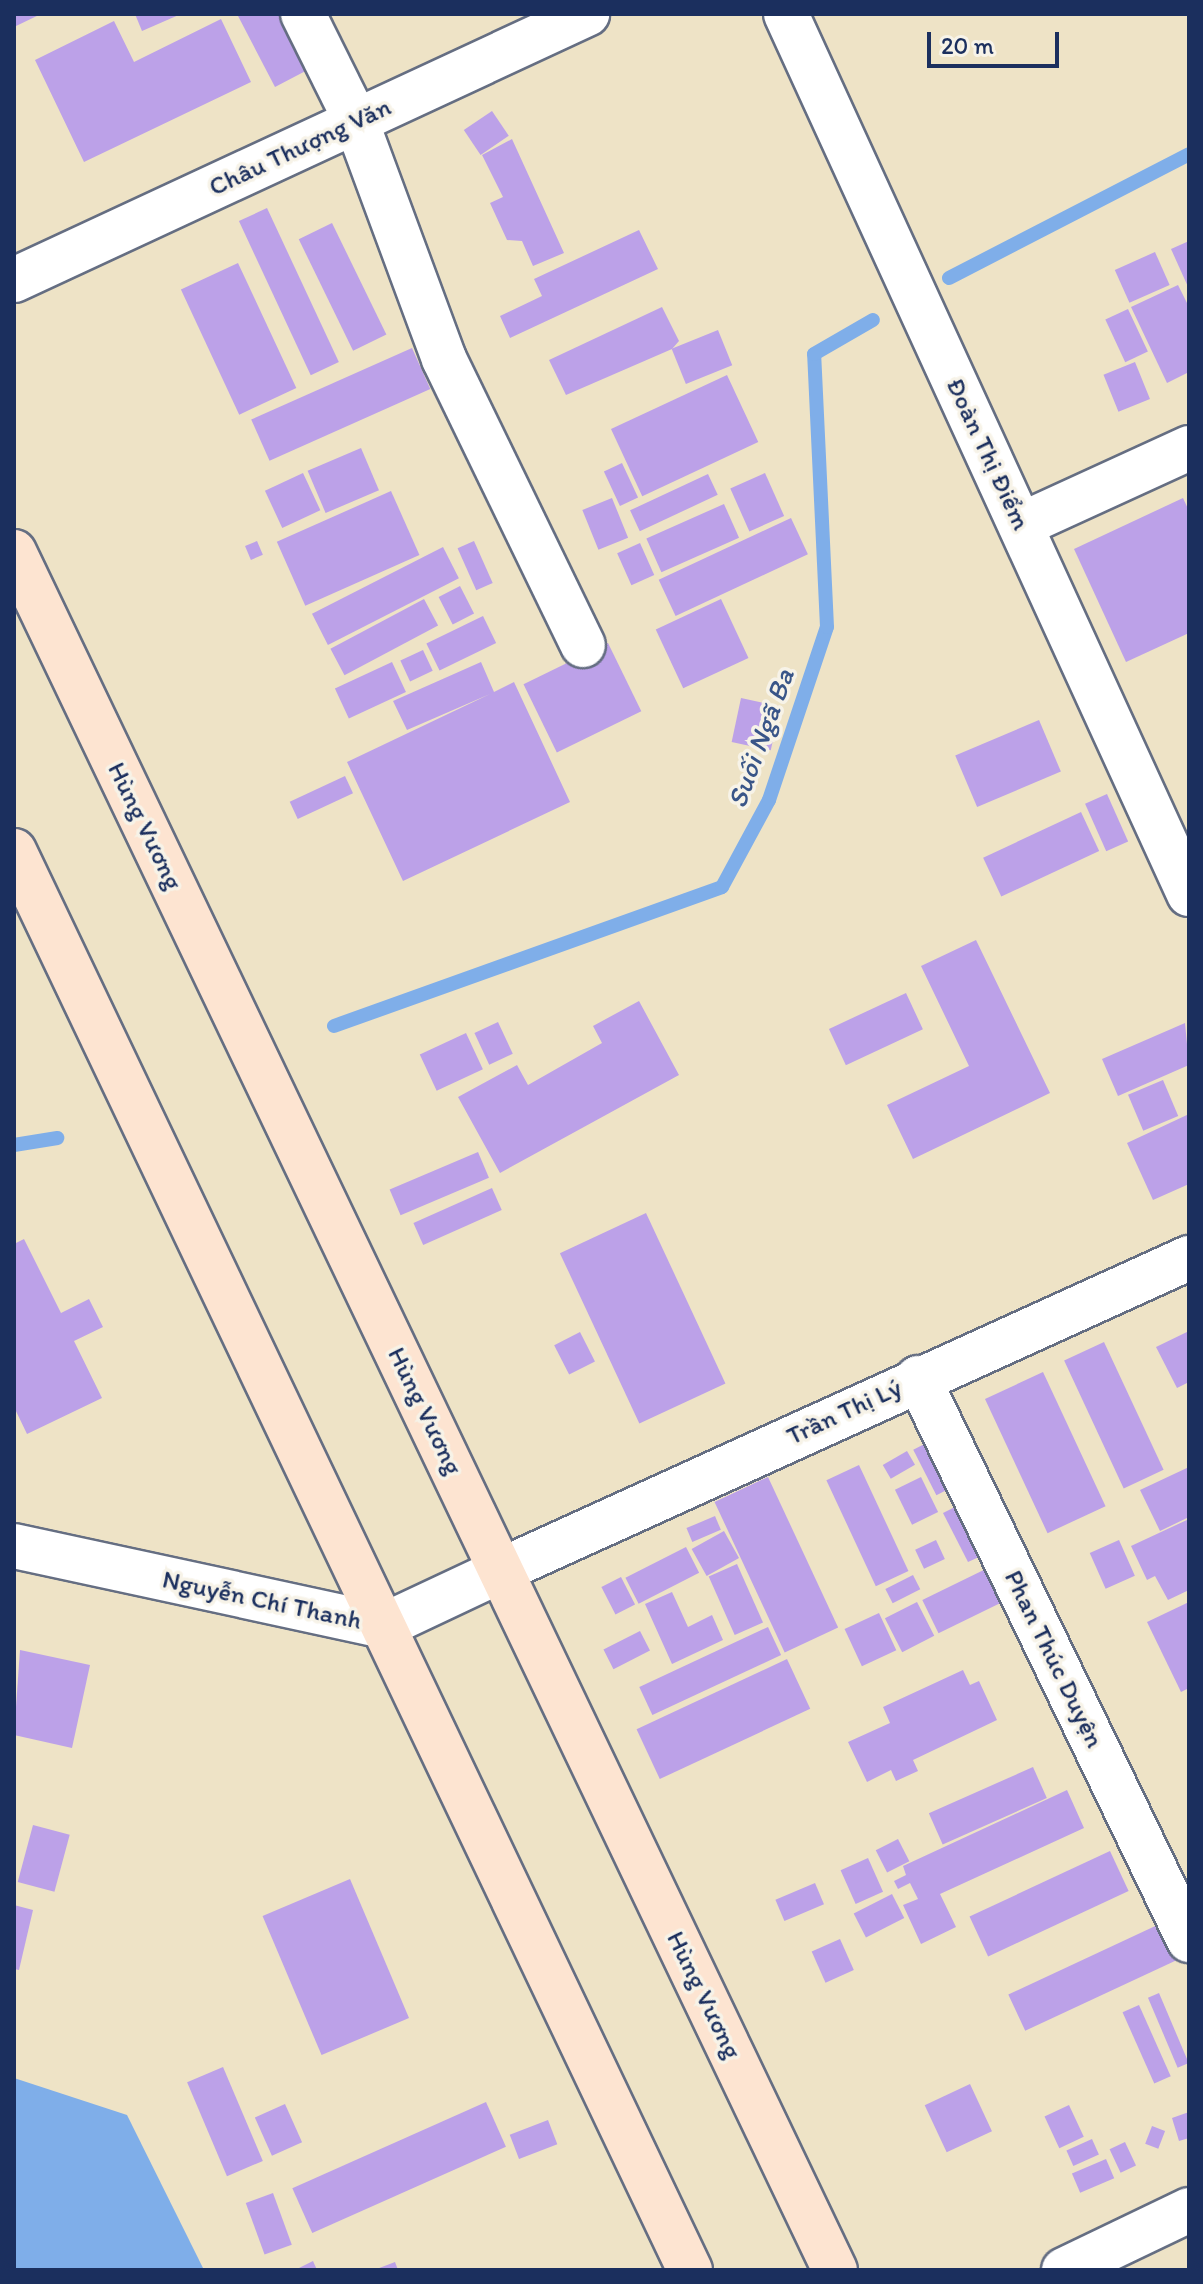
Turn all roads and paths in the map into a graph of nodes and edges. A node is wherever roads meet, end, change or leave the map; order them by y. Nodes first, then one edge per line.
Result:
1 (303, 14) edge
2 (587, 14) edge
3 (786, 14) edge
4 (356, 121) junction
5 (14, 280) edge
6 (1189, 448) edge
7 (1021, 525) junction
8 (14, 552) edge
9 (583, 645) dead end
10 (14, 851) edge
11 (1185, 873) edge
12 (1189, 1258) edge
13 (918, 1378) junction
14 (14, 1546) edge
15 (502, 1570) junction
16 (383, 1626) junction
17 (1189, 1940) edge
18 (1189, 2210) edge
19 (690, 2270) edge
20 (835, 2270) edge
21 (1064, 2270) edge

1 - 4 street
2 - 4 street, Châu Thượng Văn
3 - 7 street, Đoàn Thị Điểm
4 - 5 street, Châu Thượng Văn
4 - 9 street
6 - 7 street
7 - 11 street, Đoàn Thị Điểm
8 - 15 main road, Hùng Vương
10 - 16 main road
12 - 13 street, Trần Thị Lý
13 - 15 street, Trần Thị Lý
13 - 17 street, Phan Thúc Duyện
14 - 16 street, Nguyễn Chí Thanh
15 - 16 street, Nguyễn Chí Thanh
15 - 20 main road, Hùng Vương
16 - 19 main road
18 - 21 street

